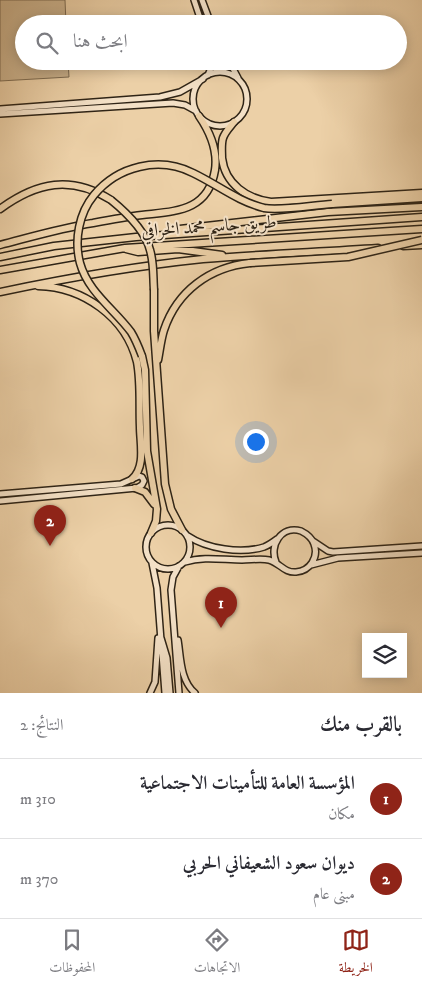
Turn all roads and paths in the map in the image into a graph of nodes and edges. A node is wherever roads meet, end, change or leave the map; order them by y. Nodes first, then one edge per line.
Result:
1 (194, 0) edge
2 (202, 0) edge
3 (199, 15) edge
4 (208, 15) edge
5 (210, 70) edge
6 (234, 70) edge
7 (206, 77) junction
8 (241, 83) junction
9 (0, 108) edge
10 (0, 114) edge
11 (197, 114) junction
12 (234, 122) junction
13 (422, 193) edge
14 (422, 198) edge
15 (422, 207) edge
16 (0, 209) edge
17 (422, 217) edge
18 (422, 229) edge
19 (136, 237) junction
20 (422, 240) edge
21 (422, 245) edge
22 (0, 246) edge
23 (125, 248) junction
24 (244, 256) junction
25 (0, 257) edge
26 (0, 270) edge
27 (22, 287) junction
28 (0, 292) edge
29 (157, 368) junction
30 (140, 416) junction
31 (147, 451) junction
32 (132, 479) junction
33 (135, 488) junction
34 (0, 494) edge
35 (0, 500) edge
36 (157, 509) junction
37 (151, 533) junction
38 (185, 533) junction
39 (279, 537) junction
40 (313, 541) junction
41 (422, 546) edge
42 (422, 552) edge
43 (152, 562) junction
44 (185, 562) junction
45 (276, 562) junction
46 (180, 566) junction
47 (310, 566) junction
48 (173, 613) junction
49 (160, 634) junction
50 (150, 693) edge
51 (164, 693) edge
52 (170, 693) edge
53 (179, 693) edge
54 (195, 693) edge

1 - 3 street
2 - 4 street
5 - 7 street
6 - 8 street
7 - 8 street
7 - 9 street
7 - 11 street
8 - 12 street
10 - 11 street
11 - 12 street
11 - 22 highway
12 - 13 highway
14 - 31 highway, bridge
15 - 19 highway
16 - 29 highway, bridge
17 - 19 highway, طريق جاسم محمد الخرافي
18 - 23 highway, طريق جاسم محمد الخرافي
19 - 25 highway, طريق جاسم محمد الخرافي
20 - 29 highway, bridge
21 - 24 highway
23 - 24 highway
23 - 26 highway, طريق جاسم محمد الخرافي
24 - 27 highway
27 - 28 highway
27 - 30 highway
29 - 38 highway
30 - 31 highway
30 - 32 highway
31 - 36 highway
32 - 33 street
32 - 34 street
33 - 35 street
33 - 36 highway
36 - 37 highway
37 - 38 street
37 - 43 street
38 - 39 street
38 - 44 street
39 - 40 street
39 - 45 street
40 - 41 street
40 - 47 street
42 - 47 street
43 - 46 street
43 - 49 street
44 - 45 street
44 - 46 street
45 - 47 street
46 - 48 street
48 - 53 street
48 - 54 street
49 - 50 street
49 - 51 street
49 - 52 street

